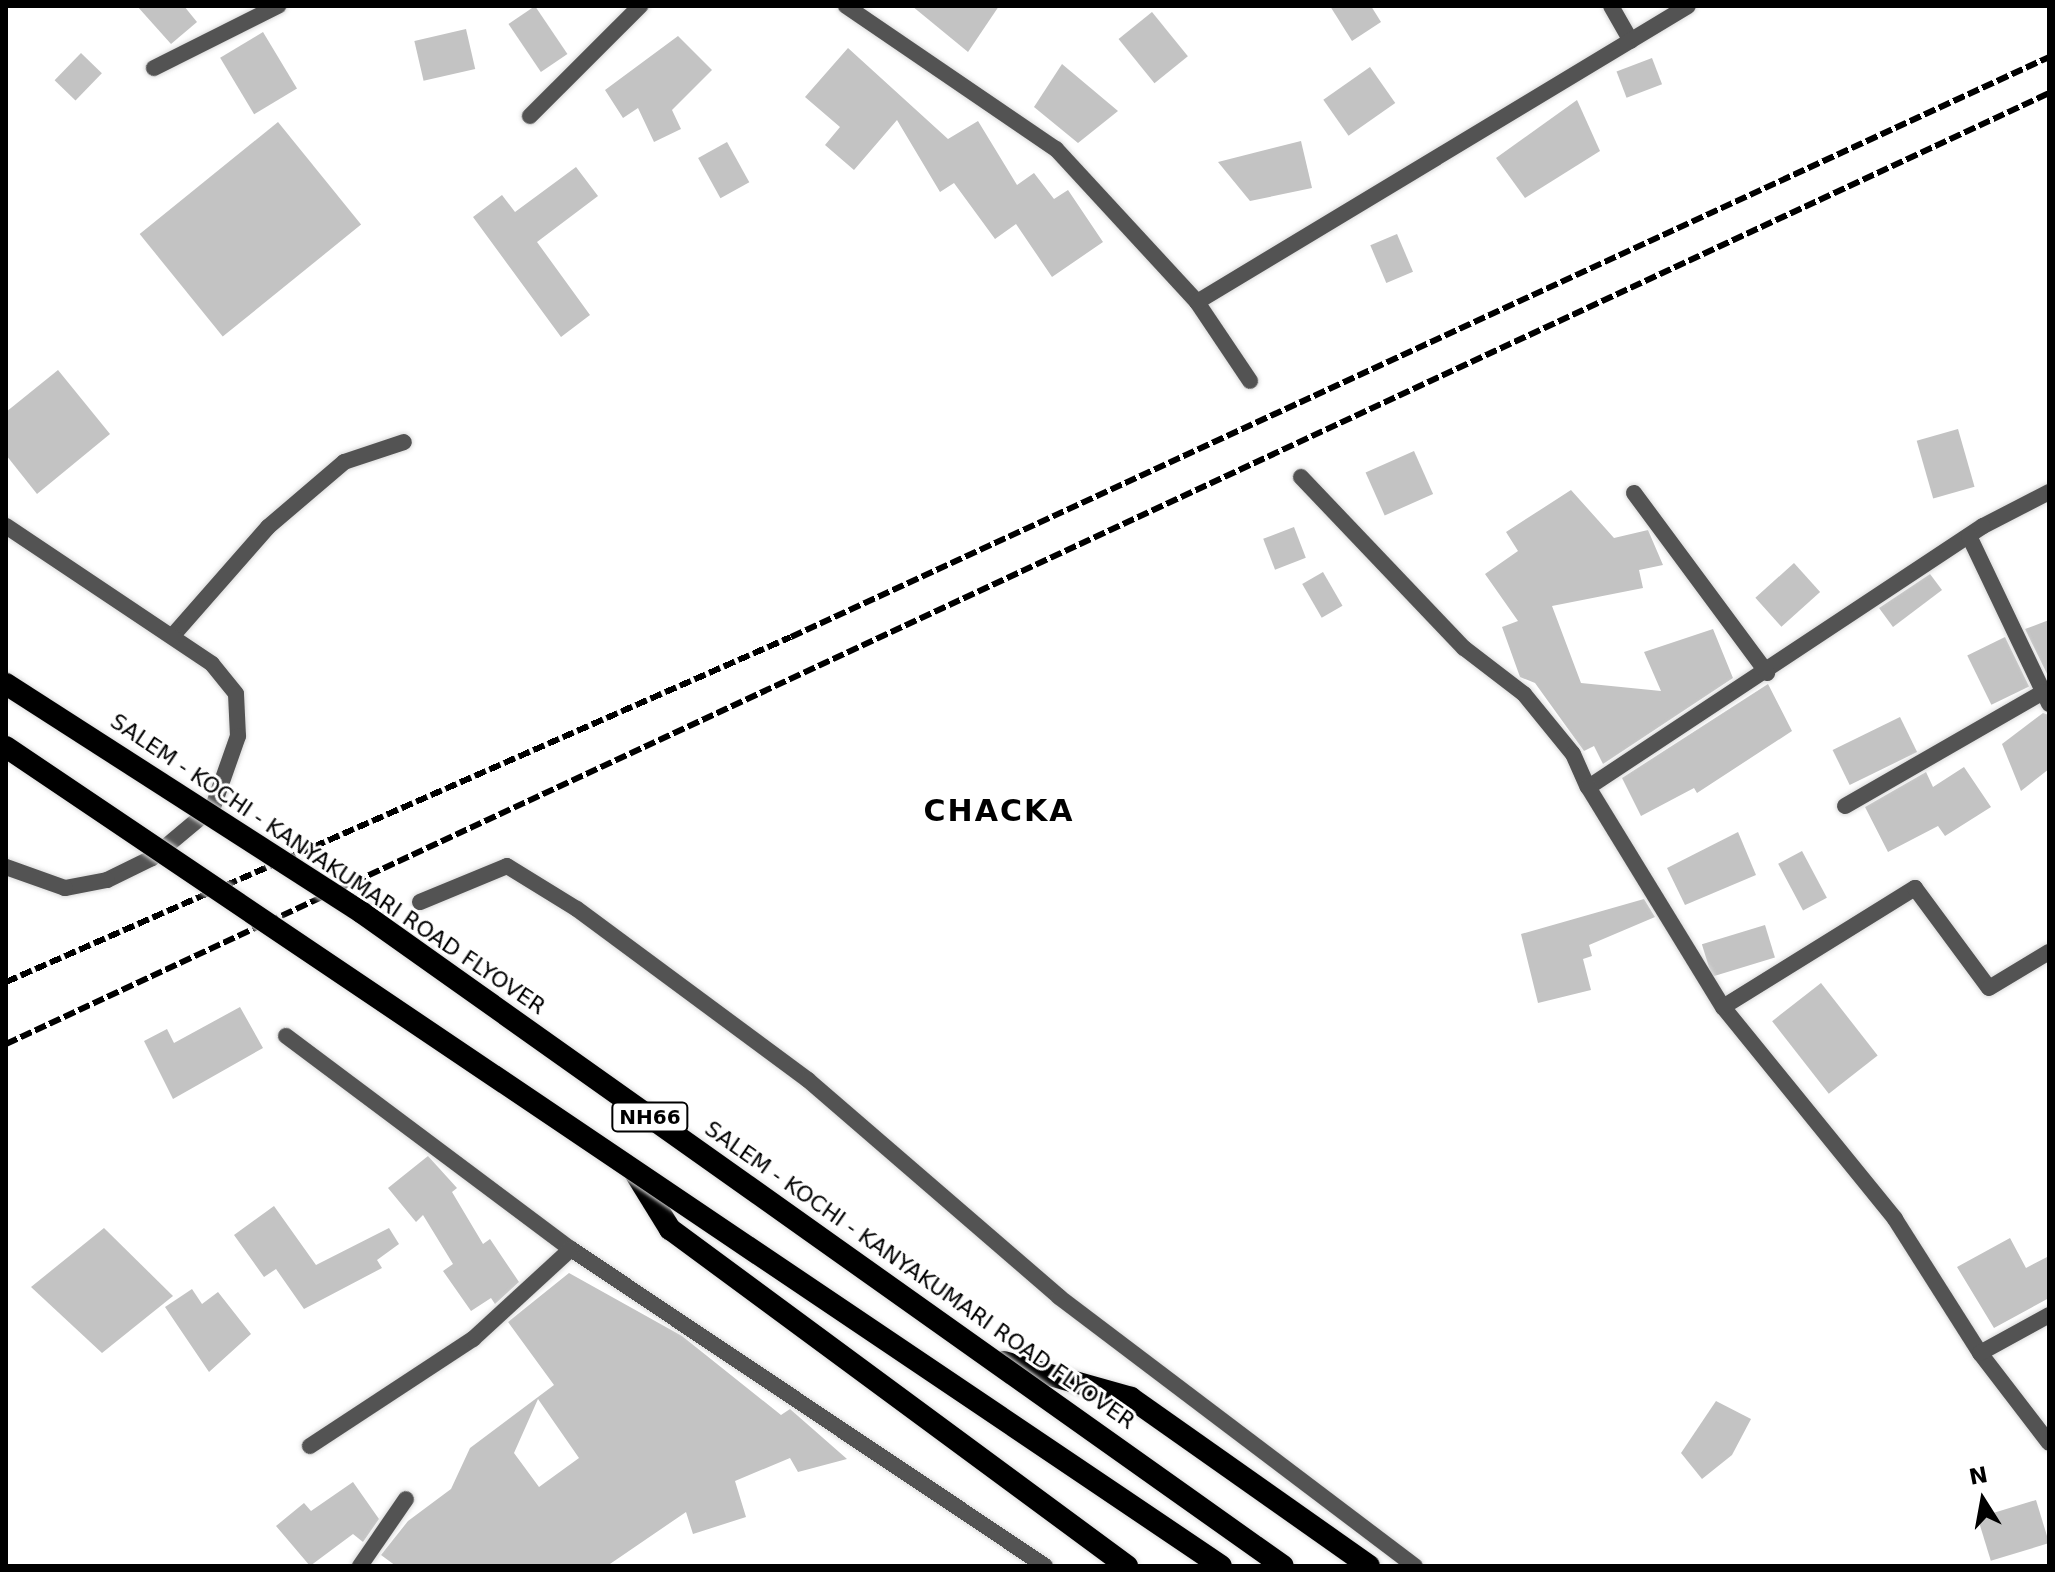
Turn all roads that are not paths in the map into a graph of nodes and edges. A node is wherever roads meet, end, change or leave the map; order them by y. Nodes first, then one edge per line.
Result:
1 (278, 6) edge
2 (640, 6) edge
3 (846, 6) edge
4 (1611, 6) edge
5 (1688, 6) edge
6 (1631, 41) junction
7 (154, 68) dead end
8 (530, 116) dead end
9 (1197, 302) junction
10 (1250, 381) dead end
11 (404, 442) dead end
12 (1301, 477) dead end
13 (2049, 492) edge
14 (1634, 493) dead end
15 (6, 526) edge
16 (1969, 536) junction
17 (175, 633) junction
18 (1767, 673) junction
19 (6, 684) edge
20 (2046, 698) edge
21 (6, 747) edge
22 (1588, 787) junction
23 (1845, 806) dead end
24 (6, 867) edge
25 (420, 902) dead end
26 (2049, 952) edge
27 (1723, 1007) junction
28 (286, 1036) dead end
29 (636, 1174) junction
30 (571, 1249) junction
31 (2049, 1315) edge
32 (1980, 1353) junction
33 (1004, 1362) junction
34 (2049, 1443) edge
35 (310, 1446) dead end
36 (406, 1499) dead end
37 (360, 1566) edge
38 (1045, 1566) edge
39 (1127, 1566) edge
40 (1221, 1566) edge
41 (1283, 1566) edge
42 (1369, 1566) edge
43 (1415, 1566) edge

1 - 7 street
2 - 8 street
3 - 9 street
4 - 6 street
5 - 6 street
6 - 9 street
9 - 10 street
11 - 17 street
12 - 22 street
13 - 16 street
14 - 18 street
15 - 17 street
16 - 18 street
16 - 20 street
17 - 24 street
18 - 22 street
19 - 33 highway, SALEM - KOCHI - KANYAKUMARI ROAD FLYOVER / NH66, bridge
20 - 23 street
21 - 29 highway, NH66, bridge
22 - 27 street
25 - 43 street
26 - 27 street
27 - 32 street
28 - 30 street
29 - 39 highway
29 - 40 highway, NH66, bridge
30 - 35 street
30 - 38 street
31 - 32 street
32 - 34 street
33 - 41 highway, SALEM - KOCHI - KANYAKUMARI ROAD FLYOVER / NH66, bridge
33 - 42 highway
36 - 37 street

